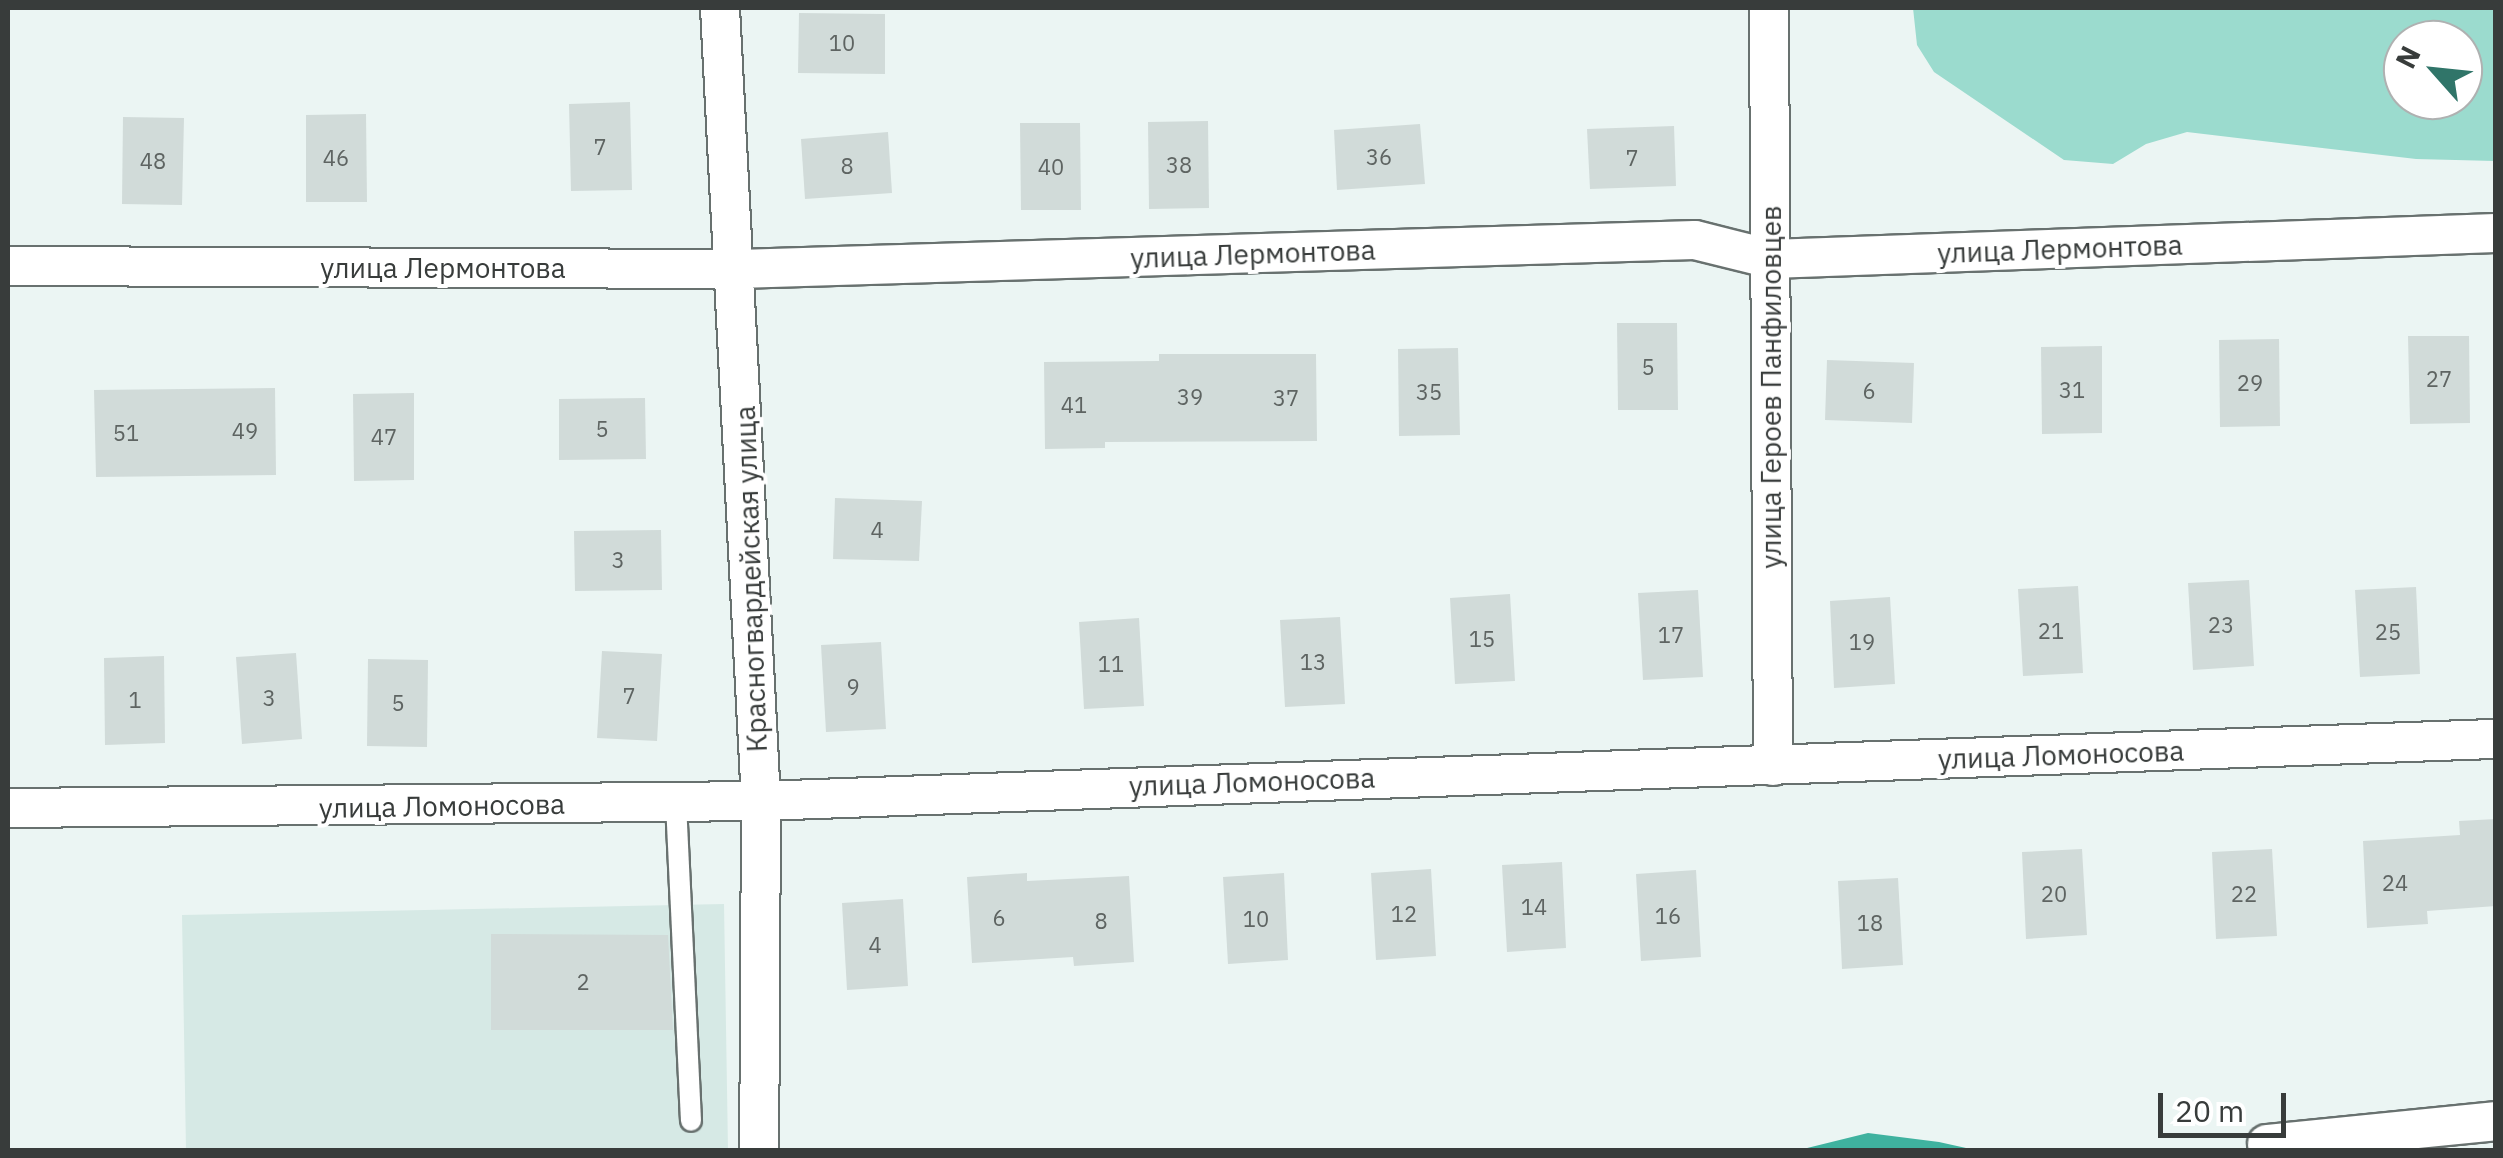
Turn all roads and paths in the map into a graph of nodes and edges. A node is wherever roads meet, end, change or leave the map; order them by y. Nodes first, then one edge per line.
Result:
1 (720, 8) edge
2 (1769, 8) edge
3 (2496, 233) edge
4 (1770, 259) junction
5 (8, 266) edge
6 (738, 269) junction
7 (2496, 739) edge
8 (1773, 766) junction
9 (761, 801) junction
10 (676, 803) junction
11 (8, 808) edge
12 (2496, 1120) edge
13 (691, 1121) dead end
14 (2263, 1148) edge
15 (759, 1150) edge

1 - 6 street, Красногвардейская улица
2 - 4 street, улица Героев Панфиловцев
3 - 4 street, улица Лермонтова
4 - 6 street, улица Лермонтова
4 - 8 street, улица Героев Панфиловцев
5 - 6 street, улица Лермонтова
6 - 9 street, Красногвардейская улица
7 - 8 street, улица Ломоносова
8 - 9 street, улица Ломоносова
9 - 10 street, улица Ломоносова
9 - 15 street, Красногвардейская улица
10 - 11 street, улица Ломоносова
10 - 13 lane
12 - 14 street

